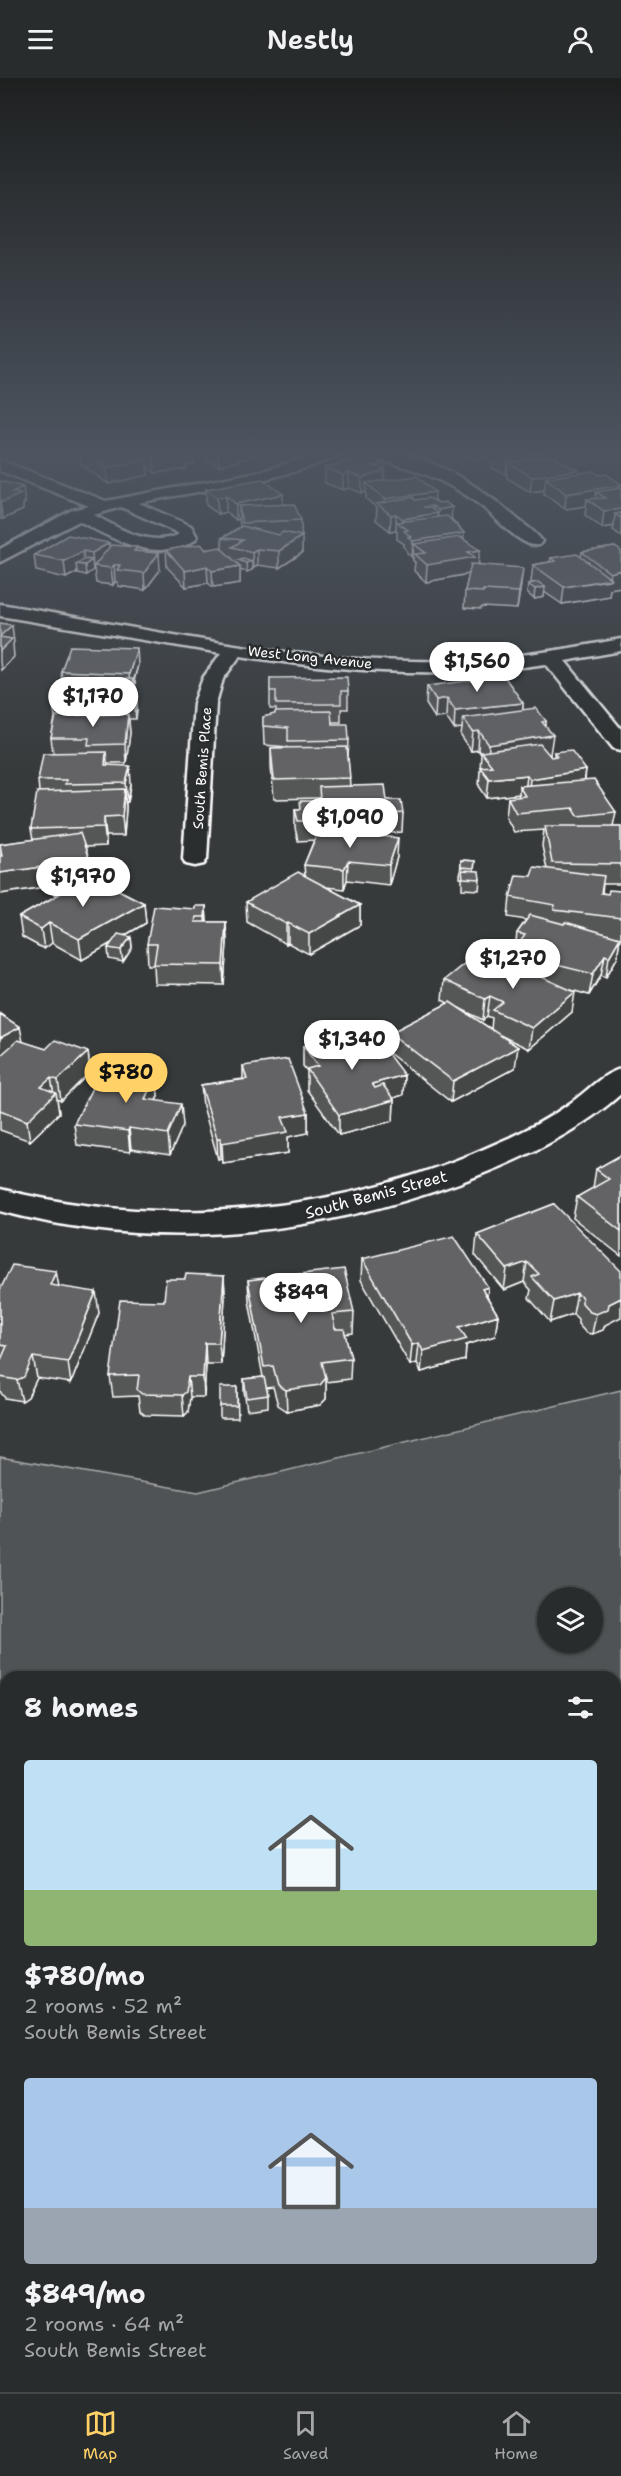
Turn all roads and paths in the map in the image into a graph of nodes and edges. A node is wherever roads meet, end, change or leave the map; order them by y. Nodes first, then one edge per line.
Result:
1 (0, 610) edge
2 (621, 645) edge
3 (235, 649) junction
4 (552, 658) junction
5 (621, 743) edge
6 (195, 859) dead end
7 (621, 1078) edge
8 (0, 1200) edge

1 - 3 street, West Long Avenue
2 - 4 street, West Long Avenue
3 - 4 street, West Long Avenue
3 - 6 street, South Bemis Place
4 - 5 street
7 - 8 street, South Bemis Street

